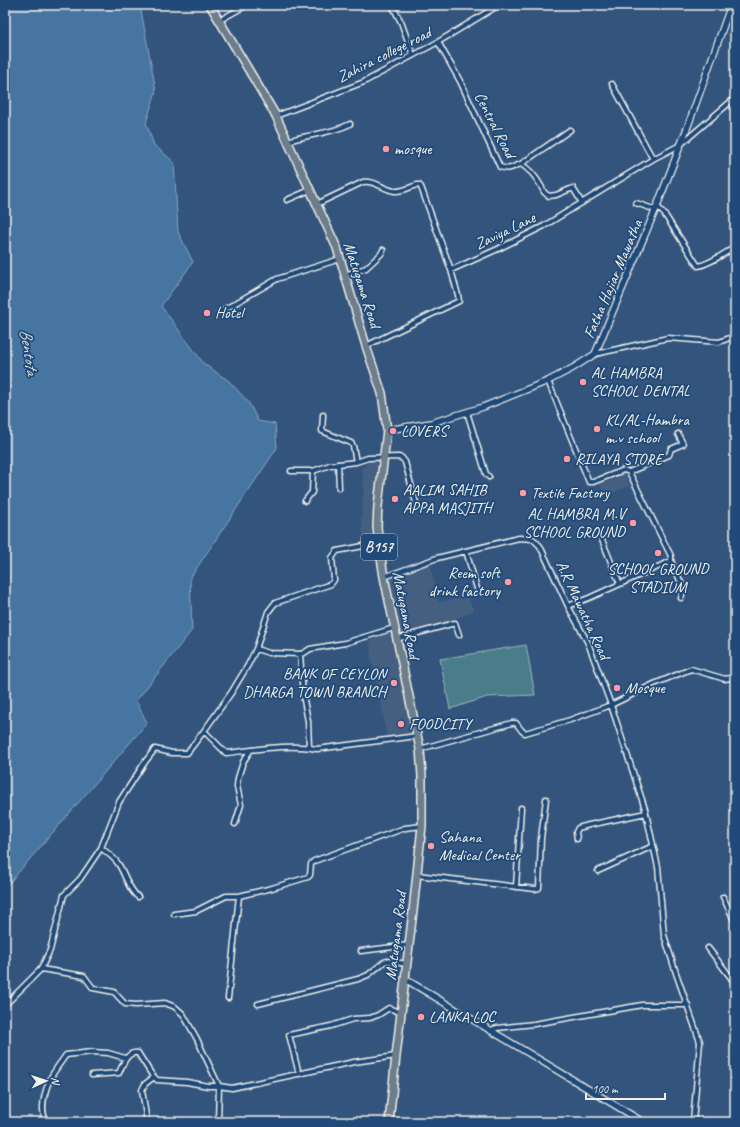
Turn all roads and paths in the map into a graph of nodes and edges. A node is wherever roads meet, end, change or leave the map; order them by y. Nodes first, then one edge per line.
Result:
1 (210, 5) edge
2 (247, 5) edge
3 (392, 5) edge
4 (498, 5) edge
5 (731, 5) edge
6 (220, 20) junction
7 (438, 42) junction
8 (413, 55) junction
9 (612, 84) dead end
10 (735, 98) edge
11 (276, 116) junction
12 (350, 124) dead end
13 (570, 130) dead end
14 (288, 141) junction
15 (680, 145) junction
16 (653, 159) junction
17 (521, 164) junction
18 (310, 190) junction
19 (287, 200) dead end
20 (582, 203) junction
21 (636, 203) dead end
22 (316, 204) junction
23 (657, 208) junction
24 (735, 247) edge
25 (383, 250) dead end
26 (340, 259) junction
27 (451, 270) junction
28 (345, 276) junction
29 (220, 312) dead end
30 (735, 336) edge
31 (366, 346) junction
32 (595, 354) junction
33 (548, 381) junction
34 (467, 412) junction
35 (324, 415) dead end
36 (387, 430) junction
37 (678, 434) dead end
38 (384, 457) junction
39 (356, 462) junction
40 (338, 464) junction
41 (291, 471) dead end
42 (313, 471) junction
43 (629, 472) junction
44 (488, 478) dead end
45 (339, 488) dead end
46 (305, 501) dead end
47 (416, 503) dead end
48 (602, 540) dead end
49 (379, 543) junction
50 (466, 551) junction
51 (671, 561) junction
52 (384, 577) junction
53 (620, 584) junction
54 (478, 592) dead end
55 (681, 598) dead end
56 (568, 606) junction
57 (394, 628) junction
58 (459, 635) dead end
59 (396, 640) junction
60 (256, 649) junction
61 (300, 654) junction
62 (735, 677) edge
63 (611, 705) junction
64 (204, 731) junction
65 (417, 736) junction
66 (310, 747) junction
67 (420, 749) junction
68 (250, 751) junction
69 (546, 799) dead end
70 (521, 808) dead end
71 (646, 813) junction
72 (235, 824) dead end
73 (422, 826) junction
74 (577, 839) dead end
75 (653, 846) junction
76 (101, 848) junction
77 (598, 871) dead end
78 (417, 875) junction
79 (516, 887) junction
80 (238, 896) junction
81 (138, 897) dead end
82 (723, 897) dead end
83 (174, 914) dead end
84 (735, 922) edge
85 (409, 945) junction
86 (708, 948) dead end
87 (361, 951) dead end
88 (407, 964) junction
89 (41, 969) junction
90 (405, 979) junction
91 (735, 983) edge
92 (228, 998) dead end
93 (258, 1004) dead end
94 (5, 1005) edge
95 (688, 1005) junction
96 (401, 1013) junction
97 (491, 1030) junction
98 (396, 1056) junction
99 (125, 1058) junction
100 (299, 1074) junction
101 (92, 1075) dead end
102 (154, 1078) junction
103 (219, 1086) junction
104 (47, 1122) edge
105 (147, 1122) edge
106 (218, 1122) edge
107 (389, 1122) edge
108 (643, 1122) edge
109 (693, 1122) edge

1 - 6 main road, Matugama Road / B157
2 - 6 street
3 - 8 street
4 - 7 street, Zahira college road
5 - 15 street, Fatha Hajiar Mawatha
6 - 11 main road, Matugama Road / B157
7 - 8 street, Zahira college road
7 - 17 street, Central Road
8 - 11 street, Zahira college road
9 - 16 street
10 - 15 street, Zaviya Lane
11 - 14 main road, Matugama Road / B157
12 - 14 street
13 - 17 street
14 - 18 main road, Matugama Road / B157
15 - 16 street, Zaviya Lane
15 - 23 street, Fatha Hajiar Mawatha
16 - 20 street, Zaviya Lane
17 - 20 street, Central Road
18 - 19 street
18 - 22 main road, Matugama Road / B157
20 - 27 street, Zaviya Lane
21 - 23 street
22 - 26 main road, Matugama Road / B157
22 - 27 street
23 - 24 street
23 - 32 street, Fatha Hajiar Mawatha
25 - 28 street
26 - 28 main road, Matugama Road / B157
26 - 29 street
27 - 31 street
28 - 31 main road, Matugama Road / B157
30 - 32 street
31 - 36 main road, Matugama Road / B157
32 - 33 street, Fatha Hajiar Mawatha
33 - 34 street, Fatha Hajiar Mawatha
33 - 43 street
34 - 36 street, Fatha Hajiar Mawatha
34 - 44 street
35 - 39 street
36 - 38 main road, Matugama Road / B157
37 - 43 street
38 - 39 street
38 - 47 street
38 - 49 main road, Matugama Road / B157
39 - 40 street
40 - 42 street
40 - 45 street
41 - 42 street
42 - 46 street
43 - 51 street
48 - 53 street
49 - 52 main road, Matugama Road / B157
49 - 60 street
50 - 52 street, A.R Mawatha Road
50 - 54 street
50 - 56 street, A.R Mawatha Road
51 - 53 street
51 - 55 street
52 - 57 main road, Matugama Road / B157
53 - 56 street
56 - 63 street, A.R Mawatha Road
57 - 59 main road, Matugama Road / B157
57 - 61 street
58 - 59 street
59 - 65 main road, Matugama Road / B157
60 - 61 street
60 - 64 street
61 - 66 street
62 - 63 street
63 - 67 street
63 - 71 street, A.R Mawatha Road
64 - 68 street
64 - 76 street
65 - 66 street
65 - 67 main road, Matugama Road / B157
66 - 68 street
67 - 73 main road, Matugama Road / B157
68 - 72 street
69 - 79 street
70 - 79 street
71 - 74 street
71 - 75 street, A.R Mawatha Road
73 - 78 main road, Matugama Road / B157
73 - 80 street
75 - 77 street
75 - 95 street, A.R Mawatha Road
76 - 81 street
76 - 89 street
78 - 79 street
78 - 85 main road, Matugama Road / B157
80 - 83 street
80 - 92 street
82 - 84 street
85 - 87 street
85 - 88 main road, Matugama Road / B157
86 - 91 street
88 - 90 main road, Matugama Road / B157
88 - 93 street
89 - 94 street
89 - 103 street
90 - 96 main road, Matugama Road / B157
90 - 97 street
95 - 97 street
95 - 109 street, A.R Mawatha Road
96 - 98 main road, Matugama Road / B157
96 - 100 street
97 - 108 street
98 - 100 street
98 - 107 main road, Matugama Road / B157
99 - 101 street
99 - 102 street
99 - 104 street
100 - 103 street
102 - 103 street
102 - 105 street
103 - 106 street

